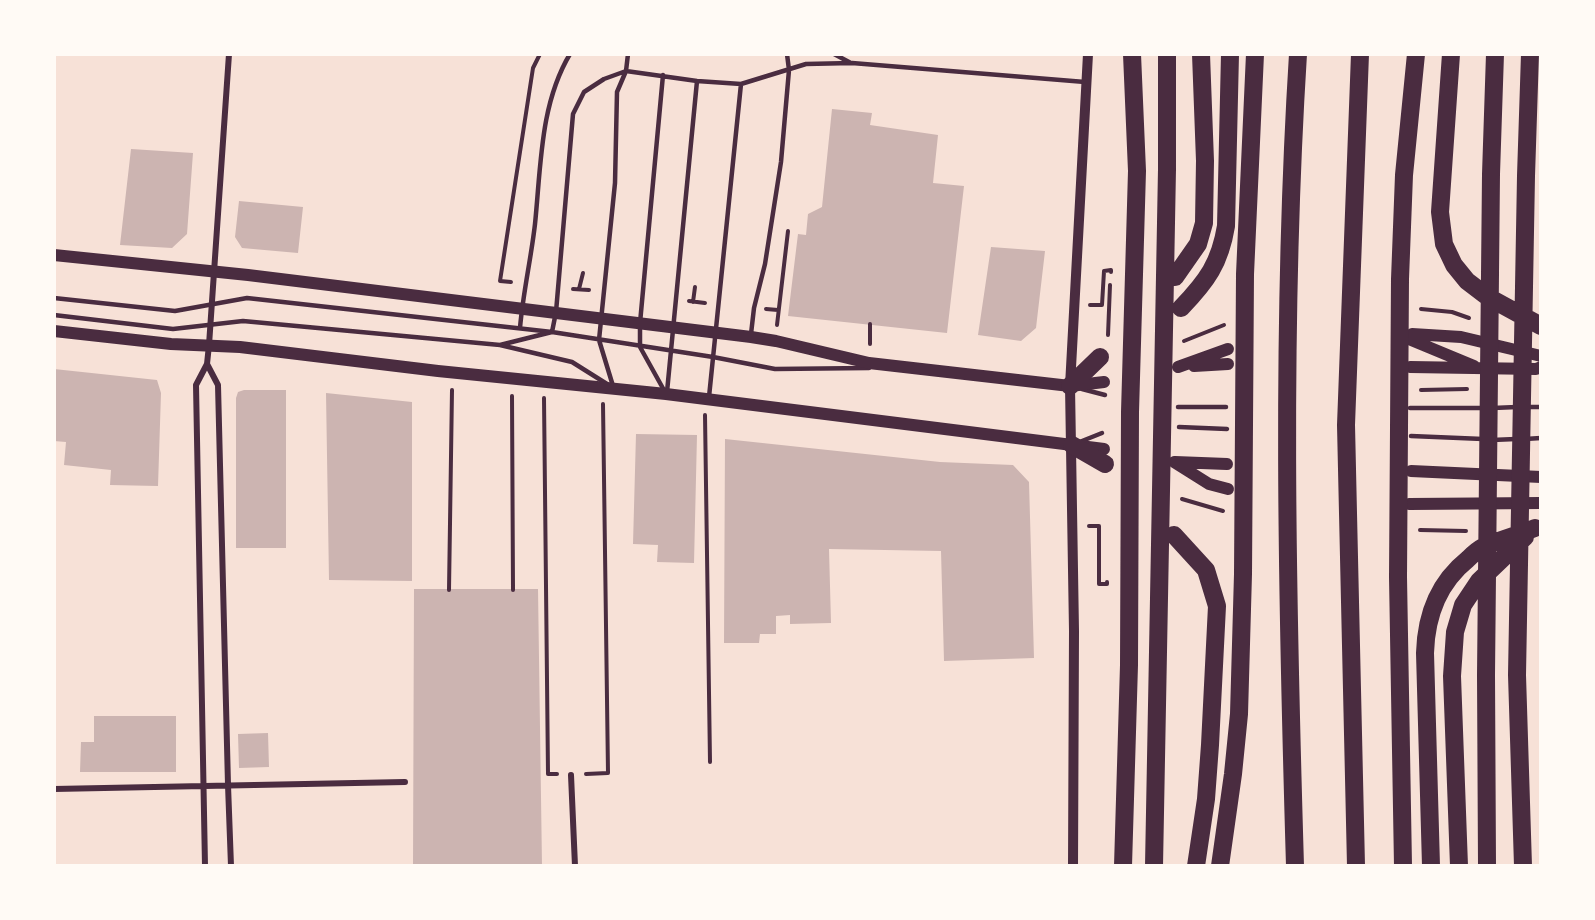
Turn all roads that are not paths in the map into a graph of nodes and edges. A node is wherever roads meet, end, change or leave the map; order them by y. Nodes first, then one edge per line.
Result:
1 (229, 54) edge
2 (570, 54) edge
3 (628, 54) edge
4 (787, 54) edge
5 (834, 54) edge
6 (1088, 54) edge
7 (1132, 54) edge
8 (1167, 54) edge
9 (1201, 54) edge
10 (1230, 54) edge
11 (1255, 54) edge
12 (1298, 54) edge
13 (1360, 54) edge
14 (1416, 54) edge
15 (1451, 54) edge
16 (1495, 54) edge
17 (1530, 54) edge
18 (852, 63) junction
19 (789, 70) junction
20 (626, 71) junction
21 (663, 75) junction
22 (697, 81) junction
23 (1087, 82) junction
24 (741, 84) junction
25 (54, 255) edge
26 (214, 272) junction
27 (1175, 277) dead end
28 (54, 298) edge
29 (212, 303) junction
30 (1180, 308) dead end
31 (521, 309) junction
32 (556, 312) junction
33 (54, 315) edge
34 (601, 319) junction
35 (211, 323) junction
36 (640, 323) junction
37 (1541, 326) edge
38 (520, 328) junction
39 (673, 328) junction
40 (54, 331) edge
41 (552, 332) junction
42 (716, 333) junction
43 (1395, 333) dead end
44 (1412, 334) dead end
45 (751, 337) junction
46 (599, 340) junction
47 (209, 345) junction
48 (500, 345) junction
49 (640, 346) junction
50 (1228, 349) dead end
51 (671, 351) junction
52 (1541, 356) edge
53 (713, 357) junction
54 (207, 364) junction
55 (1228, 364) dead end
56 (1410, 367) dead end
57 (906, 368) junction
58 (1481, 368) junction
59 (1541, 368) edge
60 (1103, 375) joint
61 (1070, 386) junction
62 (608, 388) junction
63 (666, 394) junction
64 (707, 399) junction
65 (1178, 407) dead end
66 (1226, 407) dead end
67 (1541, 407) edge
68 (1410, 408) dead end
69 (1179, 427) dead end
70 (1227, 429) dead end
71 (1102, 433) dead end
72 (1411, 436) dead end
73 (1541, 438) edge
74 (1072, 445) junction
75 (1105, 457) dead end
76 (1227, 464) dead end
77 (1411, 471) dead end
78 (1541, 477) edge
79 (1228, 489) dead end
80 (1541, 503) edge
81 (1409, 504) dead end
82 (1538, 526) edge
83 (1174, 536) dead end
84 (571, 775) road end
85 (405, 782) dead end
86 (203, 785) junction
87 (228, 785) junction
88 (54, 789) edge
89 (205, 866) edge
90 (231, 866) edge
91 (575, 866) edge
92 (1073, 866) edge
93 (1123, 866) edge
94 (1154, 866) edge
95 (1196, 866) edge
96 (1220, 866) edge
97 (1295, 866) edge
98 (1356, 866) edge
99 (1403, 866) edge
100 (1431, 866) edge
101 (1459, 866) edge
102 (1487, 866) edge
103 (1523, 866) edge

1 - 26 street
2 - 31 lane
3 - 20 lane
4 - 19 lane
5 - 18 lane
6 - 23 street
7 - 93 highway
8 - 94 highway
9 - 27 highway
10 - 30 highway
11 - 96 highway
12 - 97 highway
13 - 98 highway
14 - 99 highway
15 - 37 highway
16 - 102 highway
17 - 103 highway
18 - 19 lane
18 - 23 lane
19 - 24 lane
19 - 45 lane
20 - 21 lane
20 - 32 lane
20 - 34 lane
21 - 22 lane
21 - 36 lane
22 - 24 lane
22 - 39 lane
23 - 61 street
24 - 42 lane
25 - 26 main road
26 - 29 street
26 - 31 main road
28 - 29 lane
29 - 35 street
29 - 38 lane
31 - 32 main road
31 - 38 lane
32 - 34 main road
32 - 41 lane
33 - 35 lane
34 - 36 main road
34 - 46 lane
35 - 47 street
35 - 48 lane
36 - 39 main road
36 - 49 lane
38 - 41 lane
39 - 42 main road
39 - 51 lane
40 - 47 main road
41 - 46 lane
41 - 48 lane
42 - 45 main road
42 - 53 lane
43 - 58 main road
44 - 52 main road
45 - 57 main road
46 - 49 lane
46 - 62 lane
47 - 54 street
47 - 62 main road
48 - 62 lane
49 - 51 lane
49 - 63 lane
50 - 55 main road
51 - 53 lane
51 - 63 lane
53 - 57 lane
53 - 64 lane
54 - 86 street
54 - 87 street
56 - 58 main road
57 - 61 main road
58 - 59 main road
60 - 61 highway
60 - 61 main road
61 - 74 street
62 - 63 main road
63 - 64 main road
64 - 74 main road
65 - 66 lane
67 - 68 lane
69 - 70 lane
71 - 74 lane
72 - 73 lane
74 - 75 highway
74 - 92 street
76 - 79 main road
77 - 78 main road
80 - 81 main road
82 - 100 highway
82 - 101 highway
83 - 95 highway
84 - 91 street
85 - 87 street
86 - 87 street
86 - 88 street
86 - 89 street
87 - 90 street

